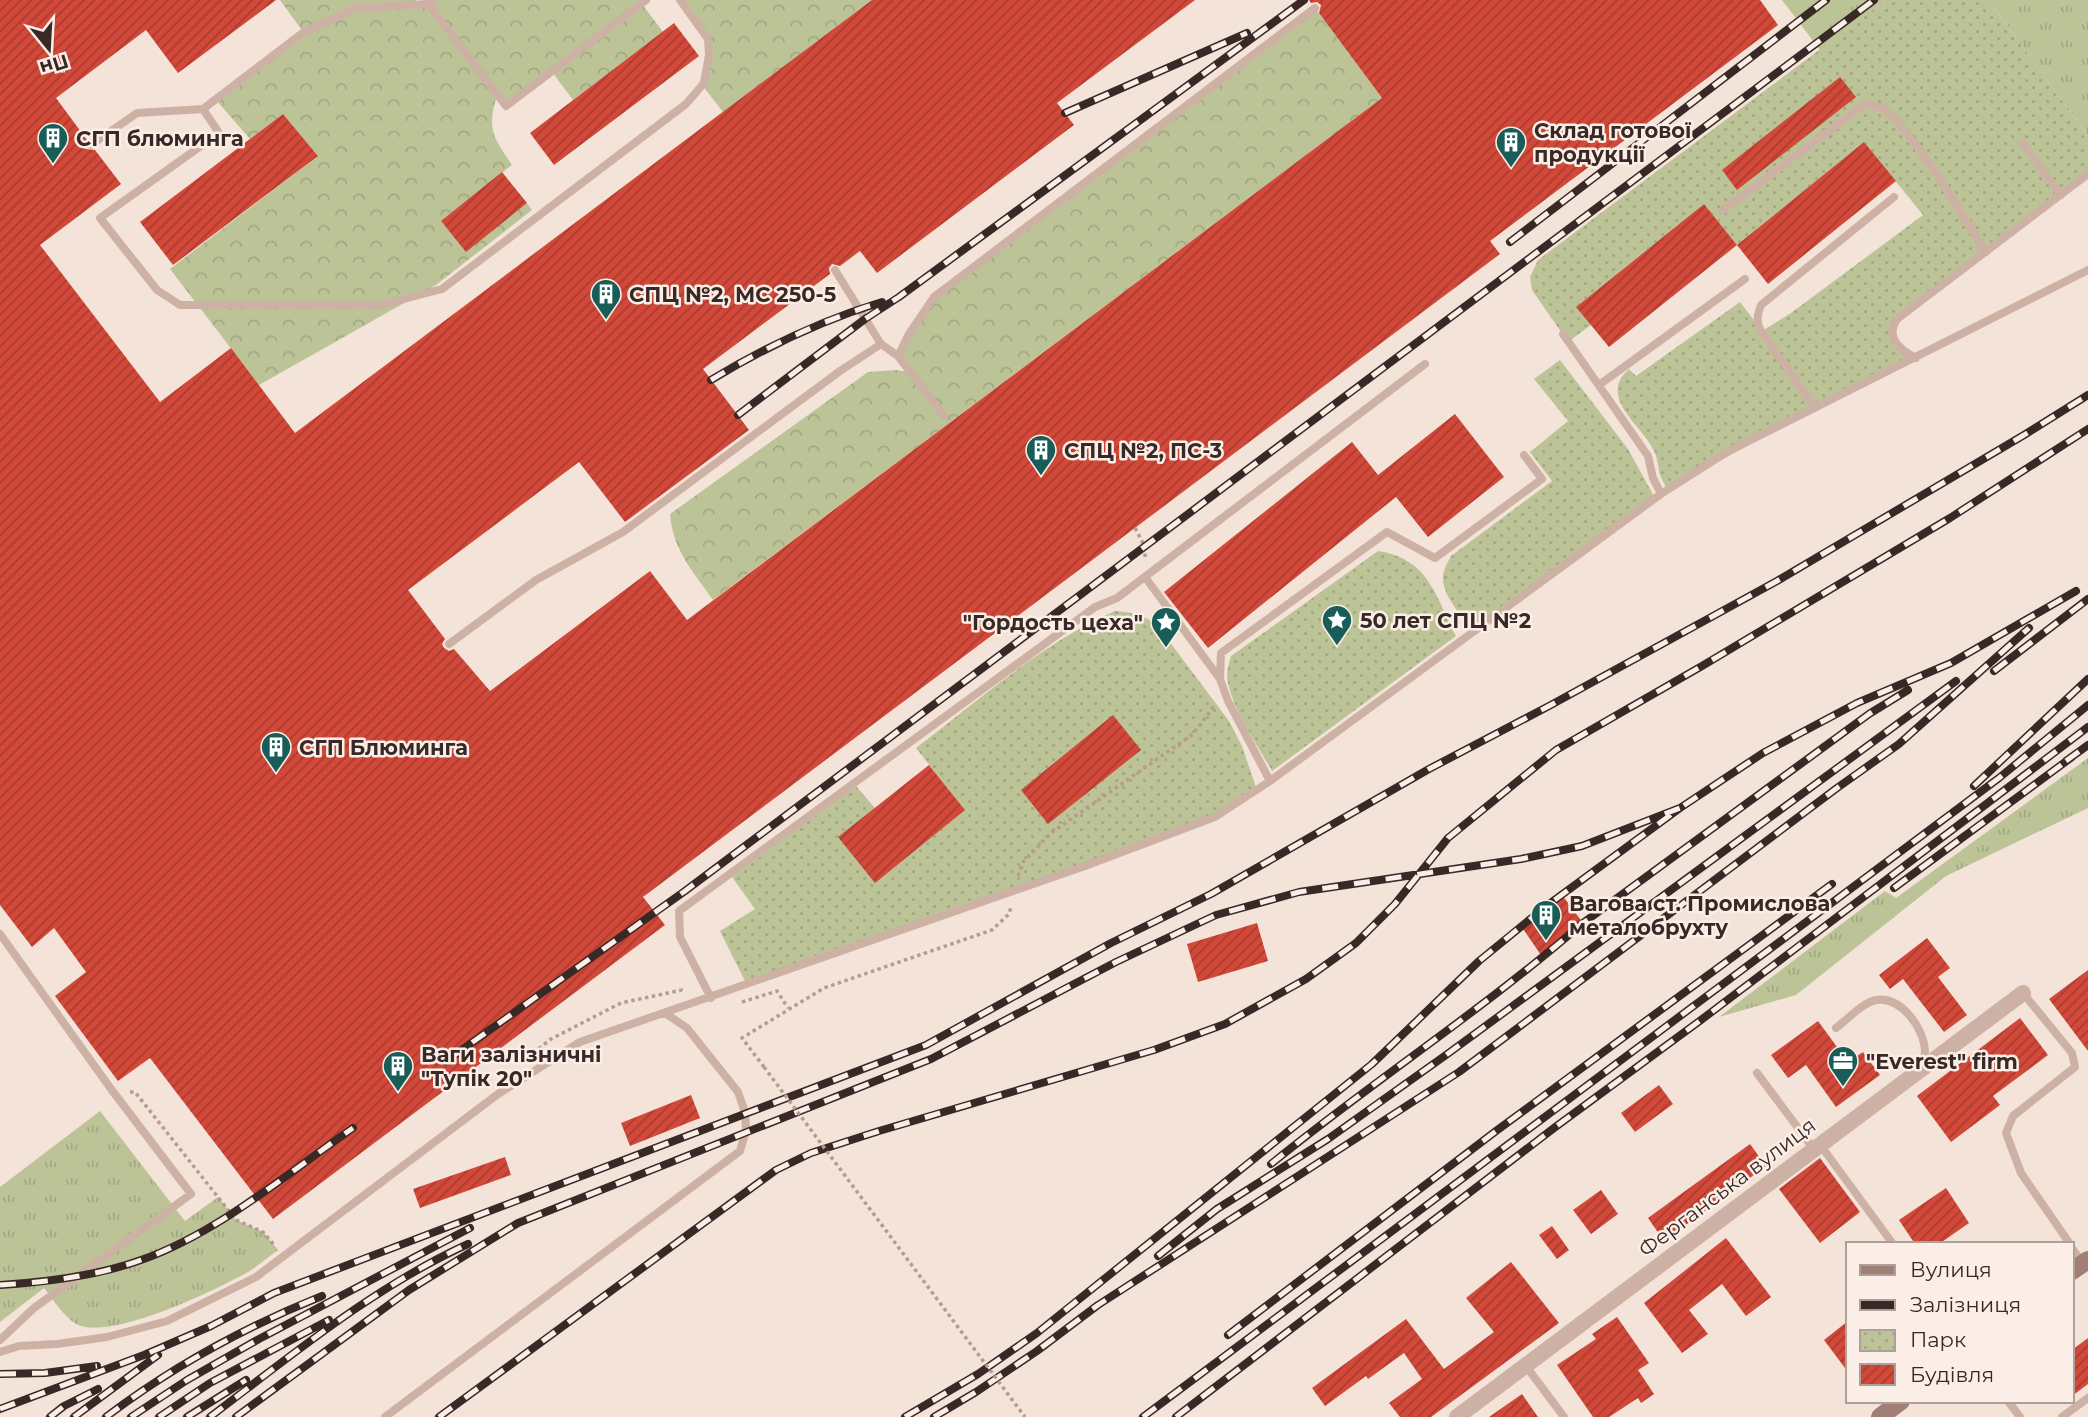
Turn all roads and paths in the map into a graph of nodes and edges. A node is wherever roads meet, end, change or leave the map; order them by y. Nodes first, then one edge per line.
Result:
1 (646, 0) edge
2 (680, 0) edge
3 (430, 2) edge
4 (1315, 8) dead end
5 (204, 109) junction
6 (2023, 144) dead end
7 (91, 145) dead end
8 (2088, 174) edge
9 (2061, 195) junction
10 (1894, 197) dead end
11 (1722, 211) dead end
12 (1986, 251) junction
13 (835, 270) dead end
14 (2088, 270) edge
15 (1745, 279) dead end
16 (1563, 334) dead end
17 (881, 344) junction
18 (898, 356) junction
19 (1916, 358) junction
20 (1425, 364) dead end
21 (1599, 385) junction
22 (1815, 408) junction
23 (944, 416) dead end
24 (1524, 456) dead end
25 (1661, 494) junction
26 (1135, 528) dead end
27 (1145, 577) junction
28 (449, 644) dead end
29 (1220, 679) junction
30 (1270, 781) junction
31 (1014, 891) junction
32 (0, 934) edge
33 (2023, 993) joint
34 (711, 998) junction
35 (697, 1002) junction
36 (731, 1006) dead end
37 (788, 1008) junction
38 (665, 1013) junction
39 (1836, 1028) dead end
40 (529, 1056) dead end
41 (1757, 1073) dead end
42 (1918, 1073) junction
43 (111, 1089) junction
44 (1813, 1148) junction
45 (1891, 1242) edge
46 (2068, 1242) edge
47 (278, 1250) dead end
48 (0, 1340) edge
49 (0, 1352) edge
50 (1525, 1366) junction
51 (2088, 1398) edge
52 (1898, 1403) edge
53 (385, 1417) edge
54 (1025, 1417) edge
55 (1457, 1417) edge
56 (1564, 1417) edge
57 (1880, 1417) edge
58 (2063, 1417) edge

1 - 3 lane
2 - 5 lane
3 - 5 lane
4 - 18 lane
5 - 7 lane
6 - 9 lane
8 - 9 lane
9 - 12 lane
10 - 22 lane
11 - 12 lane
12 - 19 lane
13 - 17 lane
14 - 19 lane
15 - 21 lane
16 - 21 lane
17 - 18 lane
17 - 28 lane
18 - 23 lane
19 - 22 lane
20 - 27 lane
21 - 25 lane
22 - 25 lane
24 - 29 lane
25 - 30 lane
26 - 27 path
27 - 29 lane
27 - 34 lane
29 - 30 lane
29 - 31 path
30 - 31 lane
31 - 34 lane
31 - 37 path
32 - 43 lane
33 - 42 street, Ферганська вулиця
33 - 46 lane
34 - 35 lane
35 - 38 lane
35 - 40 path
36 - 37 path
37 - 54 path, bridge
38 - 49 lane
38 - 53 lane
39 - 42 lane
41 - 44 lane
42 - 44 street, Ферганська вулиця
43 - 47 path
43 - 48 lane
44 - 45 lane
44 - 50 street, Ферганська вулиця
50 - 55 street, Ферганська вулиця
50 - 56 lane
51 - 58 lane
52 - 57 main road

